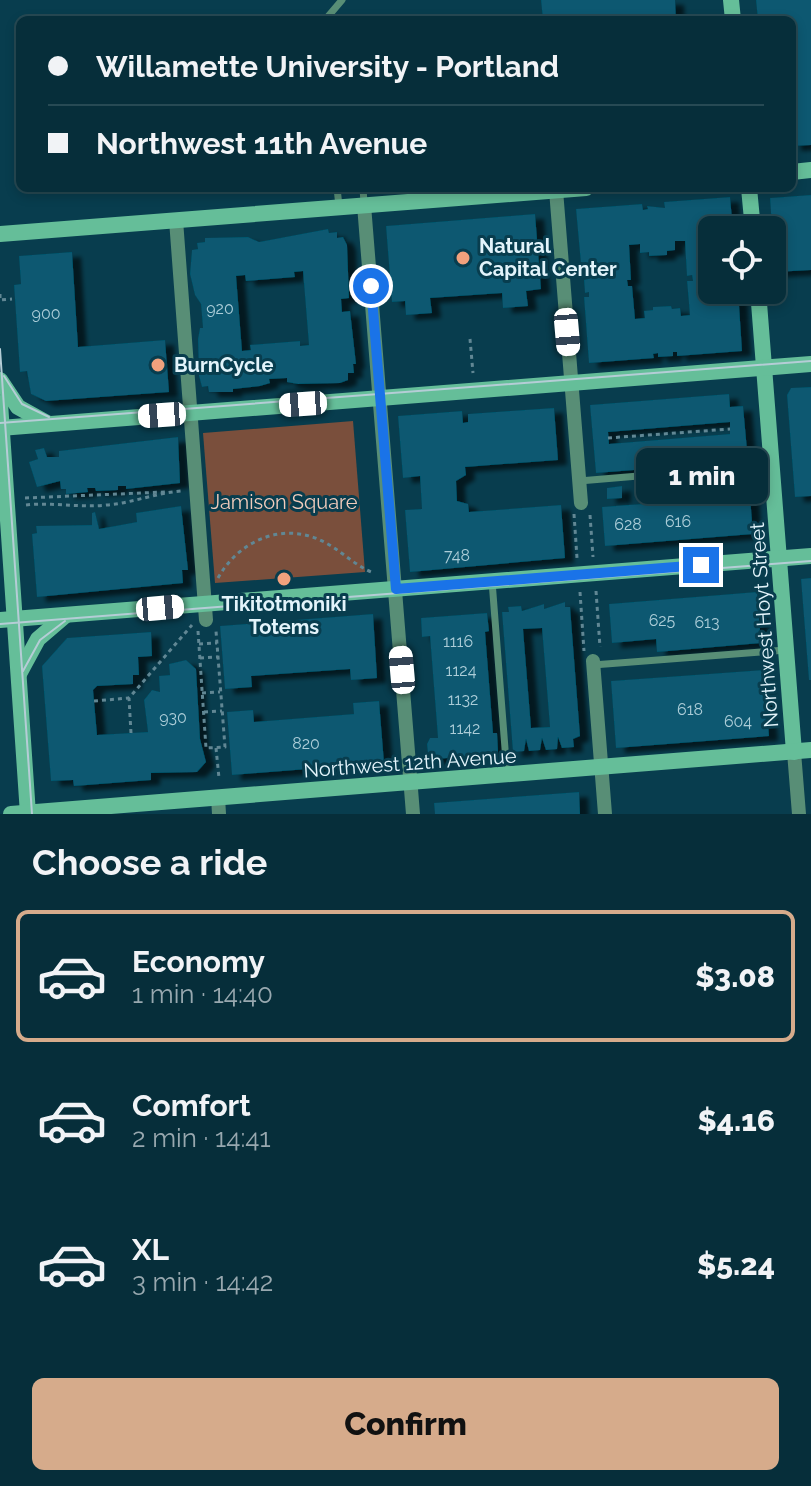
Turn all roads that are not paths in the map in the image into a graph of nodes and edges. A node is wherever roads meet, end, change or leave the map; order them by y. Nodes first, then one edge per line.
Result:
1 (342, 0) edge
2 (328, 16) edge
3 (337, 192) edge
4 (363, 192) edge
5 (503, 192) edge
6 (556, 192) edge
7 (749, 192) edge
8 (364, 205) junction
9 (339, 207) junction
10 (752, 216) edge
11 (176, 220) junction
12 (0, 234) edge
13 (759, 304) edge
14 (811, 364) edge
15 (764, 368) junction
16 (0, 380) edge
17 (571, 383) junction
18 (380, 398) junction
19 (0, 403) edge
20 (190, 413) junction
21 (49, 424) junction
22 (1, 428) edge
23 (771, 465) junction
24 (579, 481) junction
25 (581, 503) road end
26 (811, 556) edge
27 (779, 559) junction
28 (492, 581) junction
29 (396, 589) junction
30 (203, 614) junction
31 (67, 615) junction
32 (6, 620) edge
33 (786, 650) junction
34 (593, 663) joint
35 (18, 679) junction
36 (802, 751) edge
37 (602, 769) junction
38 (508, 776) junction
39 (411, 783) junction
40 (219, 806) edge
41 (22, 813) edge
42 (413, 814) edge
43 (605, 814) edge
44 (799, 814) edge

1 - 2 lane
3 - 9 lane
4 - 8 lane
5 - 8 street
6 - 17 street
7 - 10 street
8 - 9 street
8 - 18 street
9 - 11 street
11 - 12 street
11 - 20 street
13 - 15 street, Northwest Hoyt Street
14 - 15 street
15 - 17 street
15 - 23 street, Northwest Hoyt Street
16 - 21 street
17 - 18 street
17 - 24 street
18 - 20 street
18 - 29 street
19 - 22 street
20 - 21 street
20 - 30 street
21 - 22 street
22 - 32 street
23 - 24 lane
23 - 27 street, Northwest Hoyt Street
24 - 25 street
26 - 27 street
27 - 28 street
27 - 33 street, Northwest Hoyt Street
28 - 29 street
28 - 38 lane
29 - 30 street
29 - 39 street
30 - 31 street
31 - 32 street
31 - 35 street
32 - 35 street
33 - 34 lane
33 - 36 street, Northwest Hoyt Street
34 - 37 street
35 - 41 street
36 - 37 street, Northwest 12th Avenue
36 - 44 street, Northwest Hoyt Street
37 - 38 street, Northwest 12th Avenue
37 - 43 street
38 - 39 street, Northwest 12th Avenue
39 - 40 street, Northwest 12th Avenue
39 - 42 street
40 - 41 street, Northwest 12th Avenue

